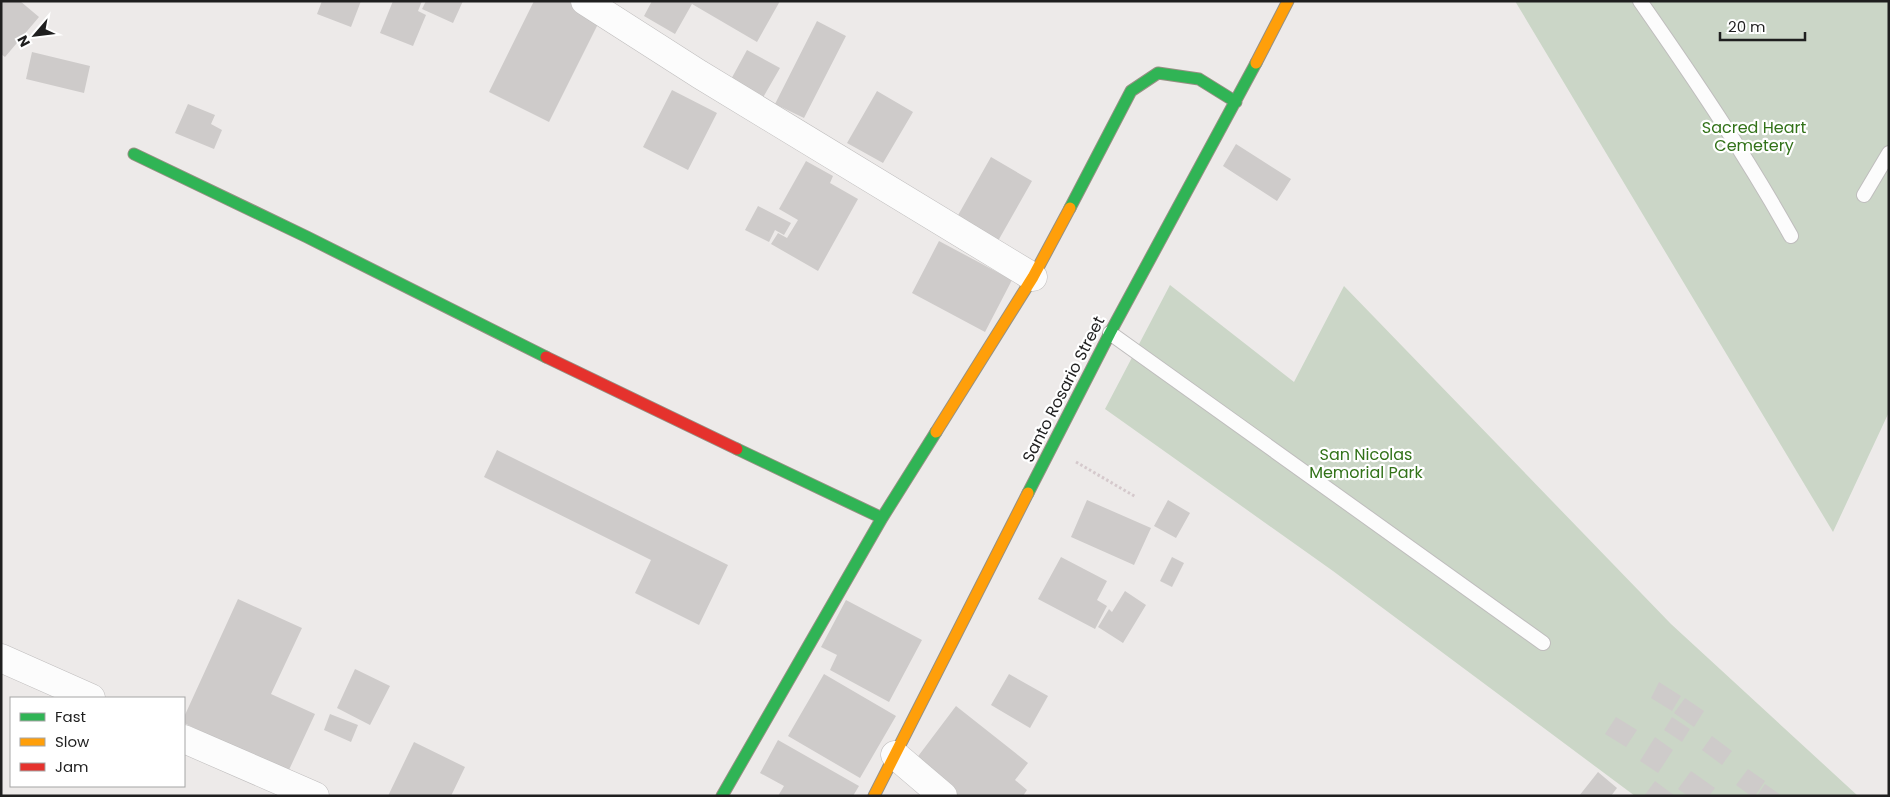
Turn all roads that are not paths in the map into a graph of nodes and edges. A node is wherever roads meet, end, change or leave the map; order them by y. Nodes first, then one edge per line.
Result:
1 (585, 1) edge
2 (1288, 1) edge
3 (1640, 1) edge
4 (1236, 102) junction
5 (1889, 153) edge
6 (134, 154) dead end
7 (1864, 195) dead end
8 (1791, 236) dead end
9 (1033, 277) junction
10 (1110, 333) junction
11 (882, 518) junction
12 (1543, 643) dead end
13 (1, 658) edge
14 (90, 697) edge
15 (185, 739) edge
16 (895, 755) junction
17 (315, 796) edge
18 (722, 796) edge
19 (874, 796) edge
20 (943, 796) edge

1 - 9 street
2 - 4 street, Santo Rosario Street
3 - 8 lane
4 - 9 street
4 - 10 street, Santo Rosario Street
5 - 7 lane
6 - 11 street
9 - 11 street
10 - 12 lane
10 - 16 street, Santo Rosario Street
11 - 18 street
13 - 14 street
15 - 17 street
16 - 19 street, Santo Rosario Street
16 - 20 street

